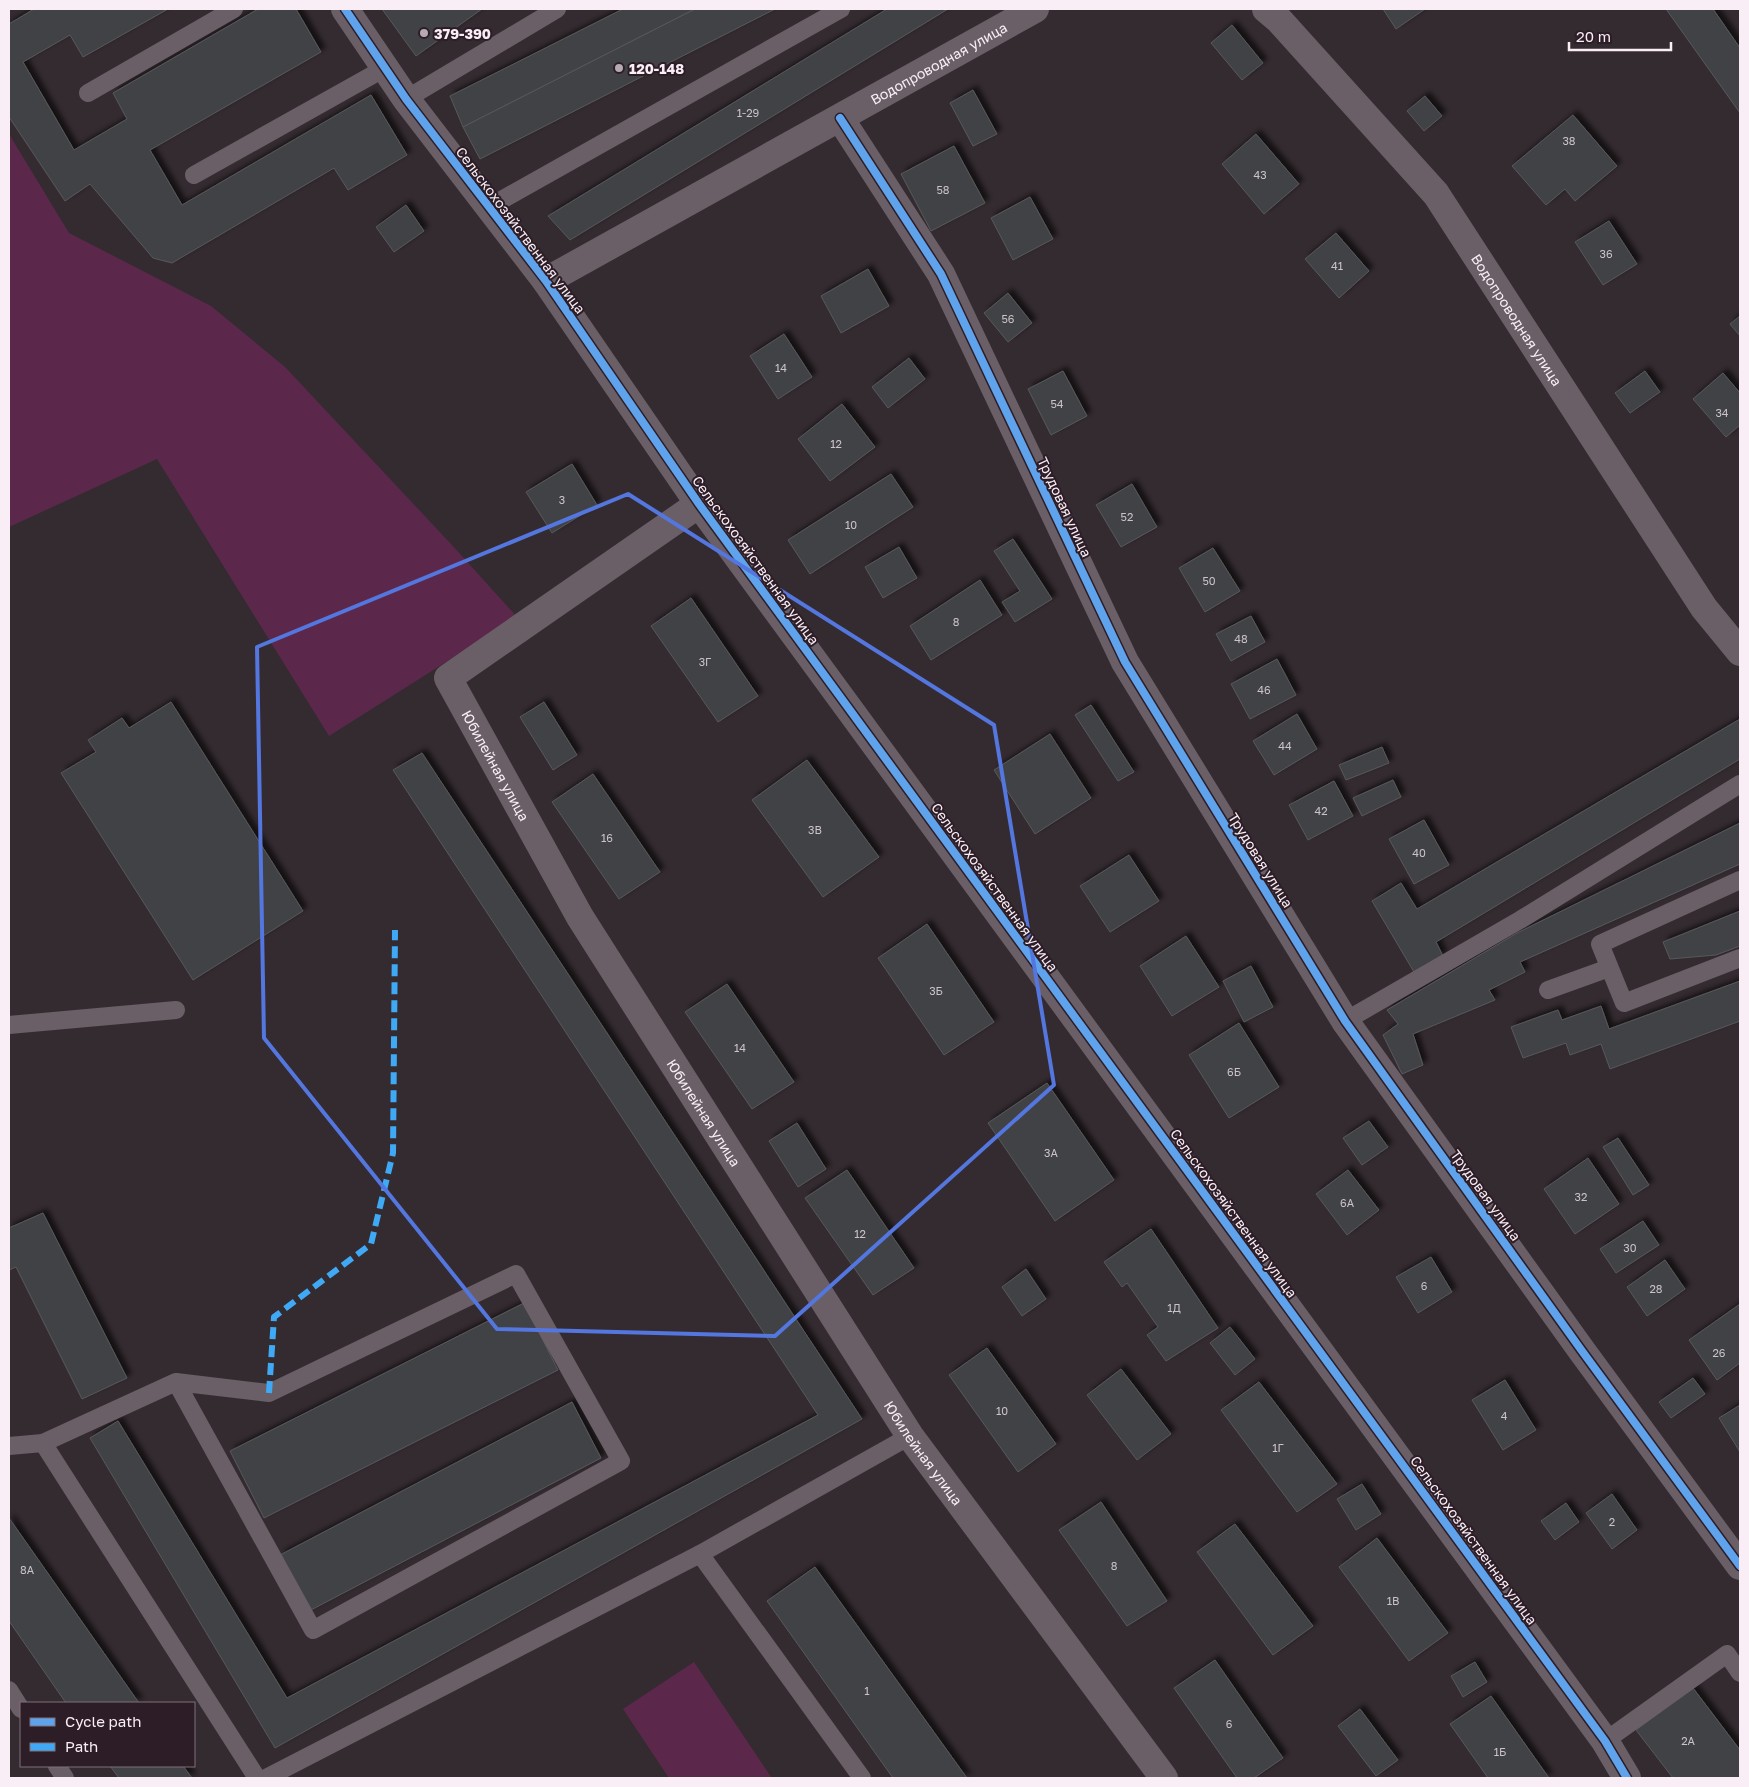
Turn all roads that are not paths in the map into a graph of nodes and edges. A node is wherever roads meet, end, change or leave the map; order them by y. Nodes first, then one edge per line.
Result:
1 (234, 9) edge
2 (345, 9) edge
3 (557, 9) edge
4 (841, 9) edge
5 (1035, 9) edge
6 (1266, 9) edge
7 (385, 68) junction
8 (88, 93) dead end
9 (406, 99) junction
10 (840, 118) junction
11 (194, 175) dead end
12 (489, 207) junction
13 (546, 281) junction
14 (699, 504) junction
15 (1740, 652) edge
16 (1740, 784) edge
17 (1740, 880) edge
18 (1740, 958) edge
19 (1609, 968) junction
20 (1548, 990) dead end
21 (176, 1010) dead end
22 (1345, 1021) junction
23 (9, 1025) edge
24 (176, 1382) junction
25 (910, 1436) junction
26 (43, 1443) junction
27 (9, 1446) edge
28 (700, 1554) junction
29 (1740, 1566) edge
30 (1740, 1673) edge
31 (9, 1690) edge
32 (20, 1707) edge
33 (1606, 1741) junction
34 (58, 1767) edge
35 (66, 1778) edge
36 (257, 1778) edge
37 (266, 1778) edge
38 (862, 1778) edge
39 (1164, 1778) edge
40 (1627, 1778) edge

1 - 8 lane
2 - 7 street, Сельскохозяйственная улица
3 - 9 lane
4 - 12 lane
5 - 10 street, Водопроводная улица
6 - 15 street, Водопроводная улица
7 - 9 street, Сельскохозяйственная улица
7 - 11 lane
9 - 12 street, Сельскохозяйственная улица
10 - 13 street, Водопроводная улица
10 - 22 street, Трудовая улица
12 - 13 street, Сельскохозяйственная улица
13 - 14 street, Сельскохозяйственная улица
14 - 25 street, Юбилейная улица
14 - 33 street, Сельскохозяйственная улица
16 - 22 lane
17 - 19 lane
18 - 19 lane
19 - 20 lane
21 - 23 lane
22 - 29 street, Трудовая улица
24 - 24 lane
24 - 26 lane
25 - 28 lane
25 - 39 street, Юбилейная улица
26 - 27 lane
26 - 36 lane
28 - 37 lane
28 - 38 lane
30 - 33 lane
31 - 32 lane
33 - 40 street, Сельскохозяйственная улица
34 - 35 lane

